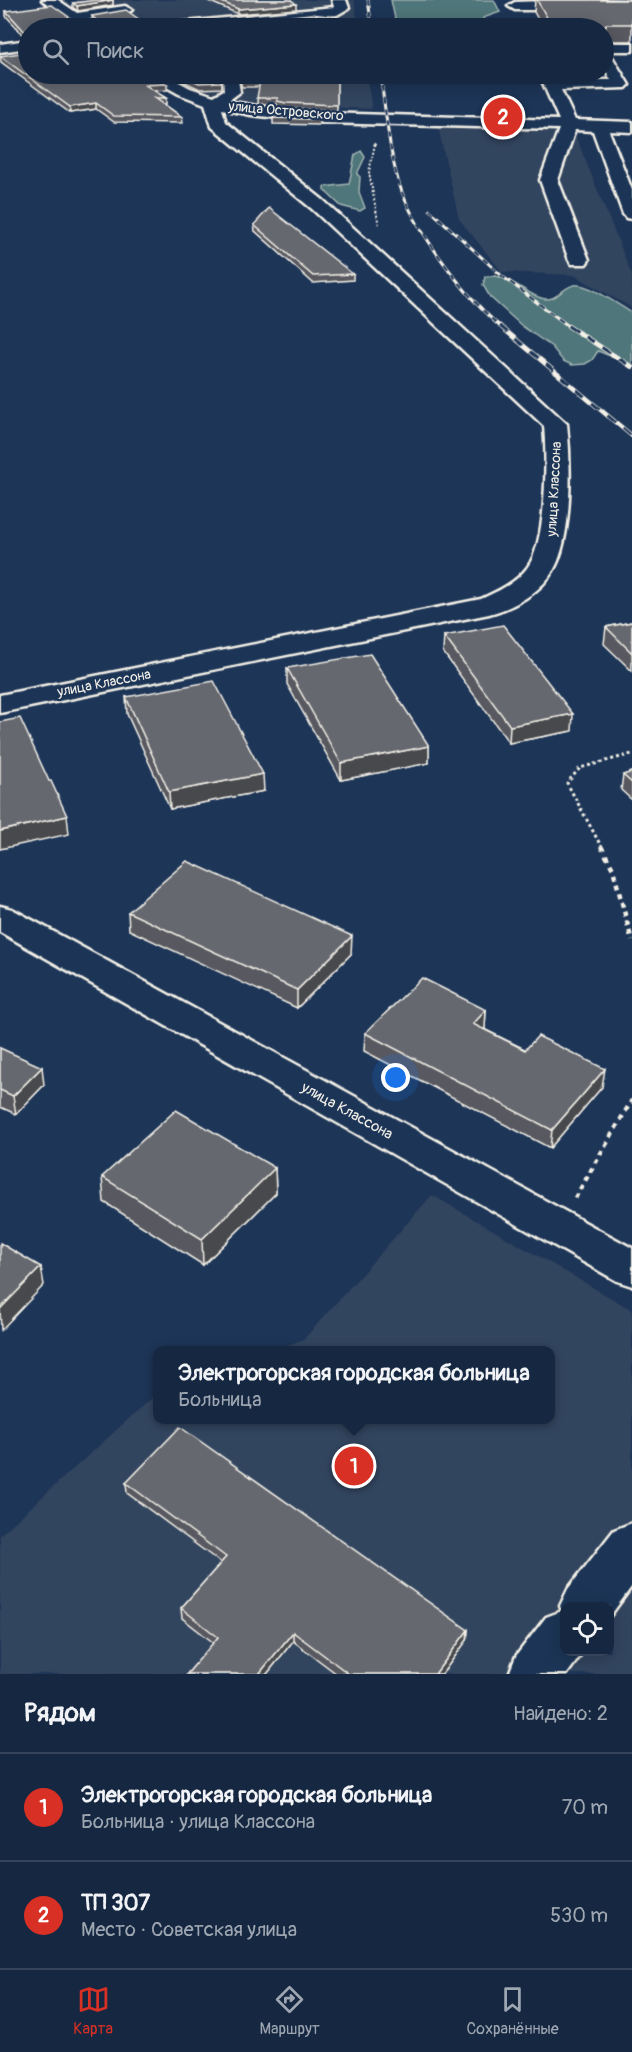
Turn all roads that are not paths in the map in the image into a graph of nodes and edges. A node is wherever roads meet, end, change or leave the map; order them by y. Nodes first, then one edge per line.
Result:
1 (49, 0) edge
2 (339, 0) edge
3 (580, 1) edge
4 (513, 3) edge
5 (125, 10) edge
6 (632, 10) edge
7 (264, 17) edge
8 (74, 18) joint
9 (520, 18) edge
10 (18, 45) edge
11 (614, 47) edge
12 (632, 47) edge
13 (0, 48) edge
14 (614, 73) edge
15 (169, 84) edge
16 (231, 84) edge
17 (550, 84) edge
18 (609, 84) edge
19 (213, 103) junction
20 (569, 125) junction
21 (599, 126) junction
22 (632, 127) edge
23 (632, 214) edge
24 (579, 260) dead end
25 (0, 704) edge
26 (0, 917) edge
27 (632, 1269) edge
28 (632, 1546) edge
29 (589, 1602) edge
30 (560, 1640) edge
31 (535, 1674) edge

1 - 8 street
2 - 7 street
3 - 4 street
3 - 6 street
4 - 9 street
5 - 8 street
10 - 13 street
11 - 12 street
14 - 18 street
15 - 19 street, улица Островского
16 - 19 street
17 - 20 street
19 - 20 street, улица Островского
19 - 25 street, улица Классона
20 - 21 street, улица Островского
20 - 24 street
21 - 22 street, улица Островского
21 - 23 street
26 - 27 street, улица Классона
28 - 29 street
30 - 31 street

